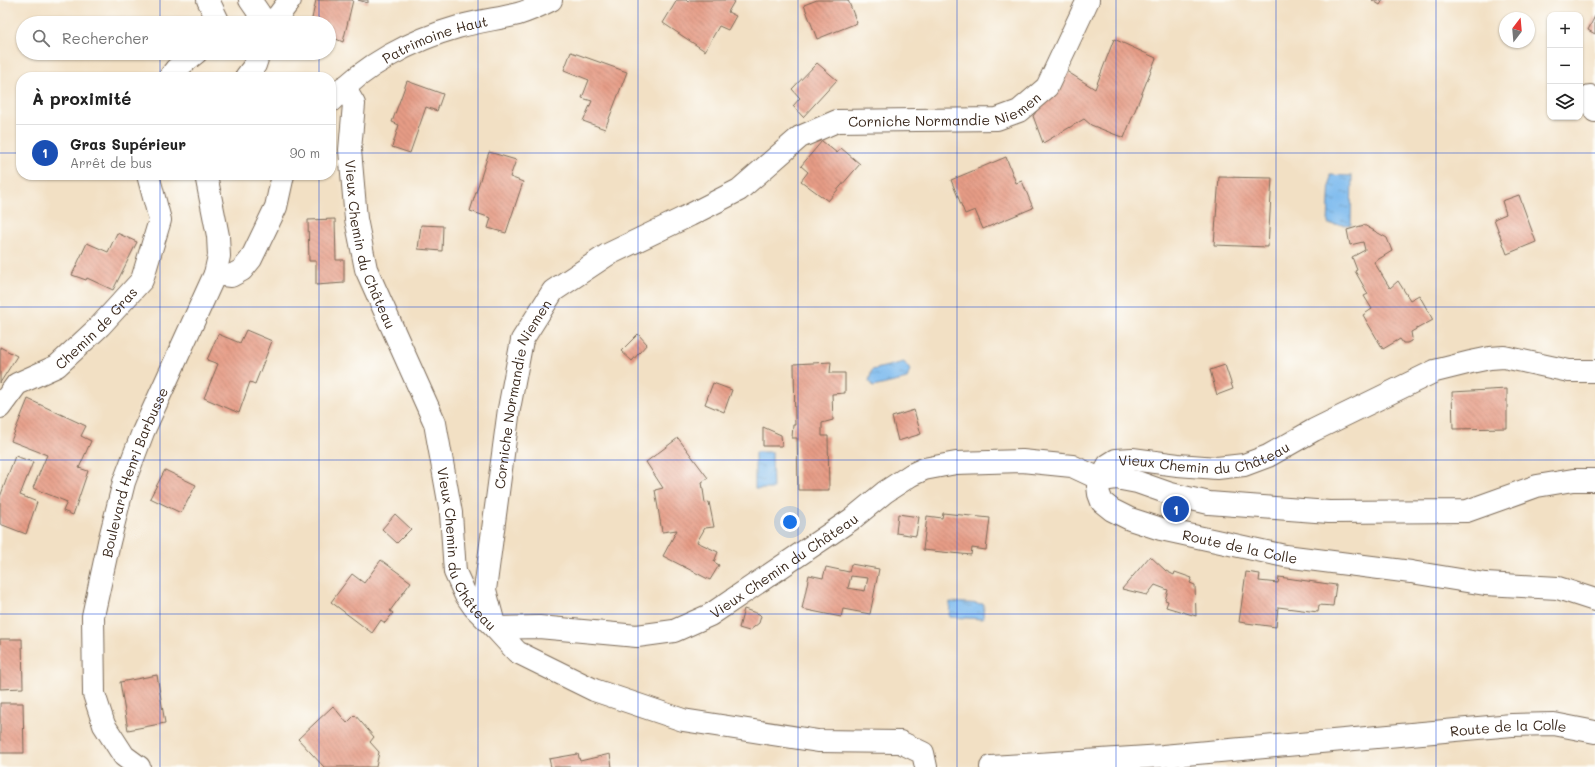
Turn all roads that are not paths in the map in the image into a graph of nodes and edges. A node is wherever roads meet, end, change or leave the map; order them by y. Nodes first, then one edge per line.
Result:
1 (208, 0) edge
2 (250, 0) edge
3 (290, 0) edge
4 (551, 0) edge
5 (1088, 0) edge
6 (216, 16) edge
7 (260, 16) edge
8 (278, 16) edge
9 (187, 60) edge
10 (256, 60) edge
11 (174, 72) edge
12 (249, 72) edge
13 (337, 94) edge
14 (149, 180) edge
15 (207, 180) edge
16 (282, 180) edge
17 (215, 274) junction
18 (1595, 372) edge
19 (0, 407) edge
20 (1102, 480) junction
21 (1595, 480) edge
22 (1595, 600) edge
23 (495, 628) junction
24 (1595, 732) edge
25 (139, 767) edge
26 (926, 767) edge
27 (991, 767) edge

1 - 6 street
2 - 7 street
3 - 8 street
4 - 13 street, Patrimoine Haut
5 - 23 street, Corniche Normandie Niemen
9 - 11 street
10 - 12 street
13 - 23 street, Vieux Chemin du Château
14 - 19 street, Chemin de Gras
15 - 17 street, Boulevard Henri Barbusse
16 - 17 street
17 - 25 street, Boulevard Henri Barbusse
18 - 20 street, Vieux Chemin du Château
20 - 21 street
20 - 22 street, Route de la Colle
20 - 23 street, Vieux Chemin du Château
23 - 26 street, Corniche Normandie Niemen
24 - 27 street, Route de la Colle

